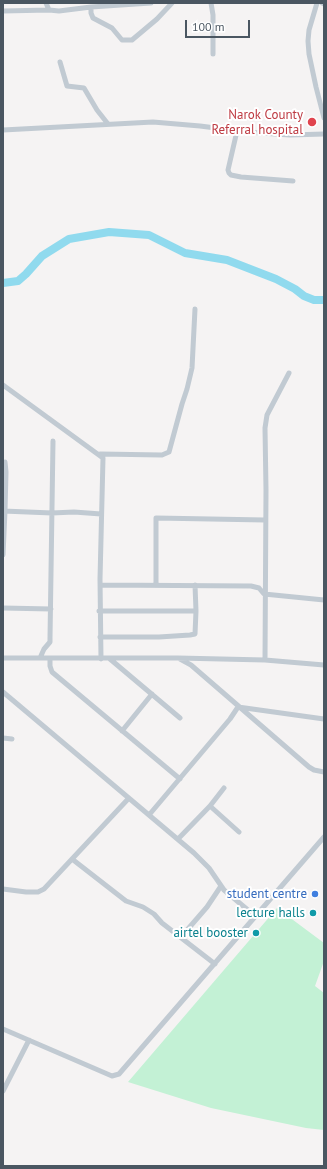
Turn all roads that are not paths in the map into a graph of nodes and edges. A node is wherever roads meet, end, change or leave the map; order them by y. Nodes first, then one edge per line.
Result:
1 (46, 3) edge
2 (151, 3) edge
3 (172, 3) edge
4 (211, 3) edge
5 (317, 3) edge
6 (91, 7) junction
7 (49, 10) junction
8 (3, 11) edge
9 (213, 54) dead end
10 (60, 62) dead end
11 (324, 118) edge
12 (108, 124) junction
13 (3, 130) edge
14 (237, 131) junction
15 (324, 134) edge
16 (293, 180) dead end
17 (194, 309) dead end
18 (289, 373) dead end
19 (3, 385) edge
20 (53, 441) dead end
21 (100, 454) junction
22 (4, 462) dead end
23 (4, 511) edge
24 (52, 513) junction
25 (101, 514) junction
26 (265, 520) junction
27 (3, 555) edge
28 (100, 585) junction
29 (156, 585) junction
30 (194, 585) junction
31 (264, 594) junction
32 (324, 600) edge
33 (3, 608) edge
34 (51, 610) junction
35 (100, 611) junction
36 (196, 611) junction
37 (100, 637) junction
38 (3, 658) edge
39 (40, 658) junction
40 (50, 658) junction
41 (178, 658) junction
42 (100, 659) junction
43 (110, 659) junction
44 (265, 660) junction
45 (324, 665) edge
46 (3, 692) edge
47 (152, 694) junction
48 (238, 707) junction
49 (180, 718) dead end
50 (324, 719) edge
51 (122, 730) junction
52 (3, 738) edge
53 (12, 740) dead end
54 (324, 772) edge
55 (180, 779) junction
56 (224, 788) dead end
57 (129, 798) junction
58 (210, 806) junction
59 (149, 815) junction
60 (239, 832) dead end
61 (324, 837) edge
62 (178, 839) junction
63 (72, 859) junction
64 (221, 886) junction
65 (3, 889) edge
66 (255, 916) junction
67 (181, 937) junction
68 (215, 964) junction
69 (3, 1029) edge
70 (29, 1040) junction
71 (3, 1090) edge

1 - 7 street
2 - 6 street
3 - 6 street
4 - 9 street
5 - 11 street
6 - 7 street
7 - 8 street
10 - 12 street
12 - 13 street
12 - 14 street
14 - 15 street
14 - 16 street
17 - 21 street
18 - 26 street
19 - 21 street
20 - 24 street
21 - 25 street
22 - 23 street
23 - 24 street
23 - 27 street
24 - 25 street
24 - 34 street
25 - 28 street
26 - 29 street
26 - 31 street
28 - 29 street
28 - 35 street
29 - 30 street
30 - 31 street
30 - 36 street
31 - 32 street
31 - 44 street
33 - 34 street
34 - 39 street
35 - 36 street
35 - 37 street
36 - 37 street
37 - 42 street
38 - 39 street
39 - 40 street
40 - 42 street
40 - 51 street
41 - 43 street
41 - 44 street
41 - 48 street
42 - 43 street
43 - 47 street
44 - 45 street
46 - 57 street
47 - 49 street
47 - 51 street
48 - 50 street
48 - 54 street
48 - 55 street
51 - 55 street
52 - 53 street
55 - 59 street
56 - 58 street
57 - 59 street
57 - 63 street
58 - 60 street
58 - 62 street
59 - 62 street
61 - 66 street
62 - 64 street
63 - 65 street
63 - 67 street
64 - 66 street
64 - 67 street
66 - 68 street
67 - 68 street
68 - 70 street
69 - 70 street
70 - 71 street

